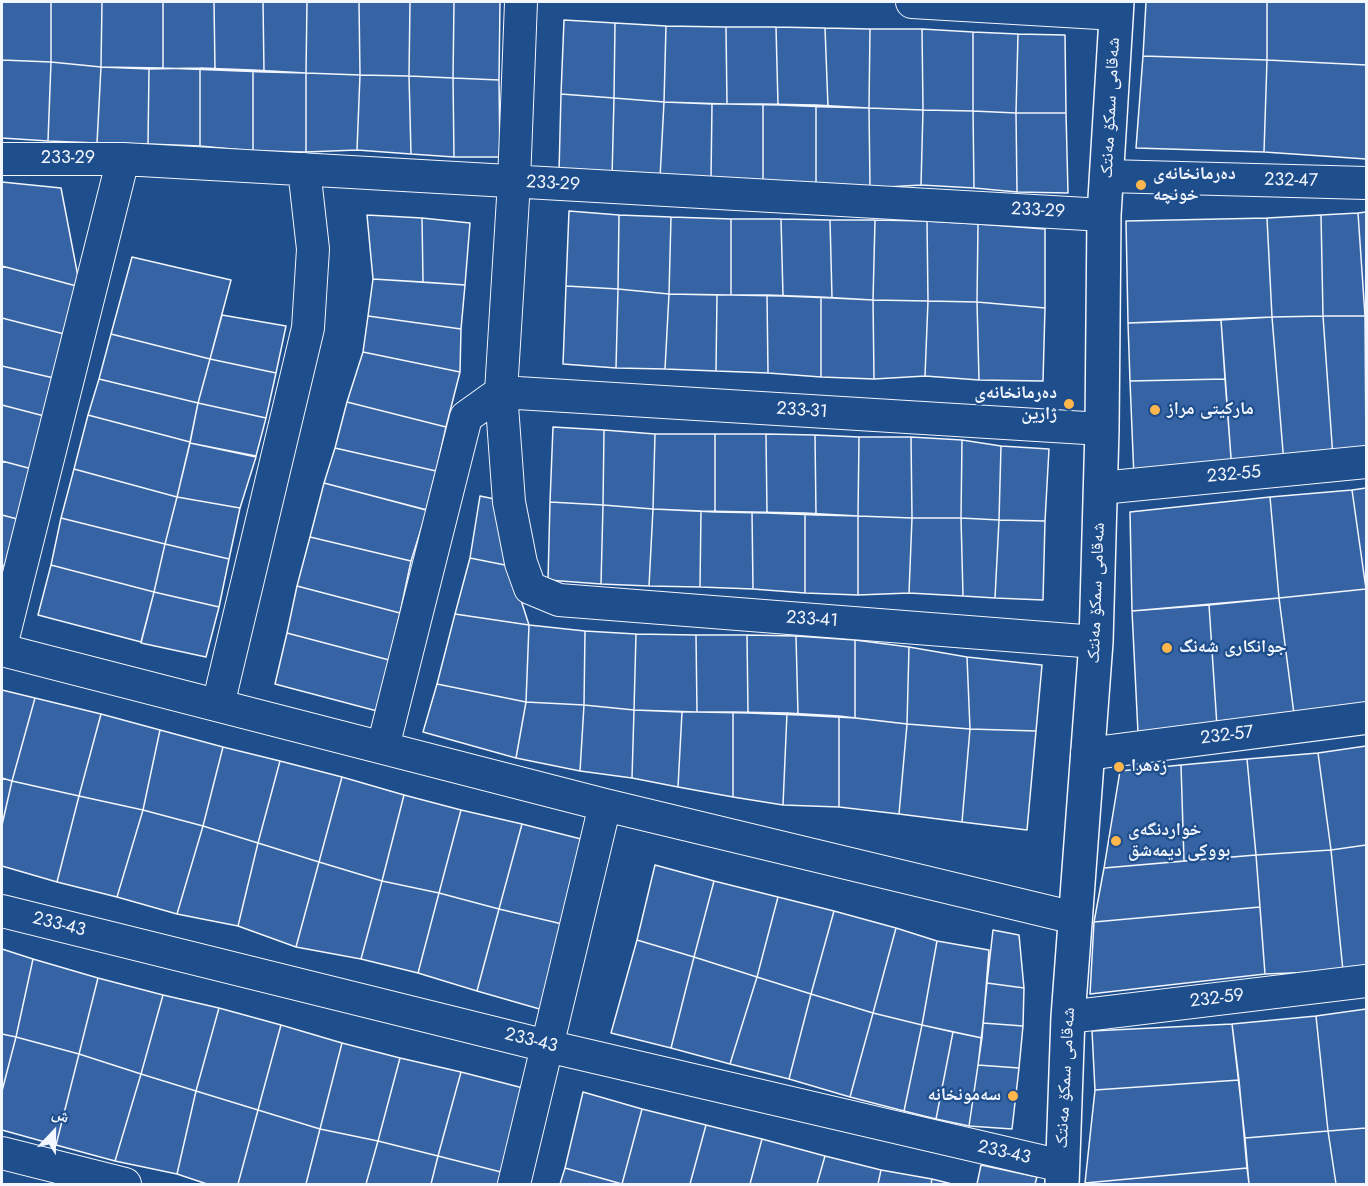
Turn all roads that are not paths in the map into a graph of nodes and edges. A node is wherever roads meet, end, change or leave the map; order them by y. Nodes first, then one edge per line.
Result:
1 (521, 2) edge
2 (912, 2) edge
3 (1116, 8) edge
4 (2, 159) edge
5 (123, 159) junction
6 (304, 169) junction
7 (1107, 176) junction
8 (514, 182) junction
9 (1366, 183) edge
10 (1104, 215) junction
11 (501, 392) junction
12 (1102, 429) junction
13 (1366, 462) edge
14 (1101, 488) junction
15 (2, 642) edge
16 (1096, 642) junction
17 (2, 650) edge
18 (218, 705) junction
19 (1366, 718) edge
20 (383, 747) junction
21 (1087, 754) junction
22 (605, 805) junction
23 (2, 911) edge
24 (1075, 918) junction
25 (1366, 981) edge
26 (1068, 1017) junction
27 (548, 1046) junction
28 (2, 1153) edge
29 (1062, 1175) edge
30 (125, 1185) edge
31 (514, 1185) edge

1 - 8 street
2 - 3 street
3 - 7 main road, شەقامی سمکۆ مەنتک
4 - 5 street, 233-29
5 - 6 street, 233-29
5 - 15 street
6 - 8 street, 233-29
6 - 18 street
7 - 9 street, 232-47
7 - 10 main road, شەقامی سمکۆ مەنتک
8 - 10 street, 233-29
8 - 11 street
10 - 12 main road, شەقامی سمکۆ مەنتک
11 - 12 street, 233-31
11 - 16 street, 233-41
11 - 20 street
12 - 14 main road, شەقامی سمکۆ مەنتک
13 - 14 street, 232-55
14 - 16 main road, شەقامی سمکۆ مەنتک
16 - 21 main road, شەقامی سمکۆ مەنتک
17 - 18 street
18 - 20 street
19 - 21 street, 232-57
20 - 22 street
21 - 24 main road, شەقامی سمکۆ مەنتک
22 - 24 street
22 - 27 street
23 - 27 street, 233-43
24 - 26 main road, شەقامی سمکۆ مەنتک
25 - 26 street, 232-59
26 - 29 main road, شەقامی سمکۆ مەنتک
27 - 29 street, 233-43
27 - 31 street
28 - 30 street

